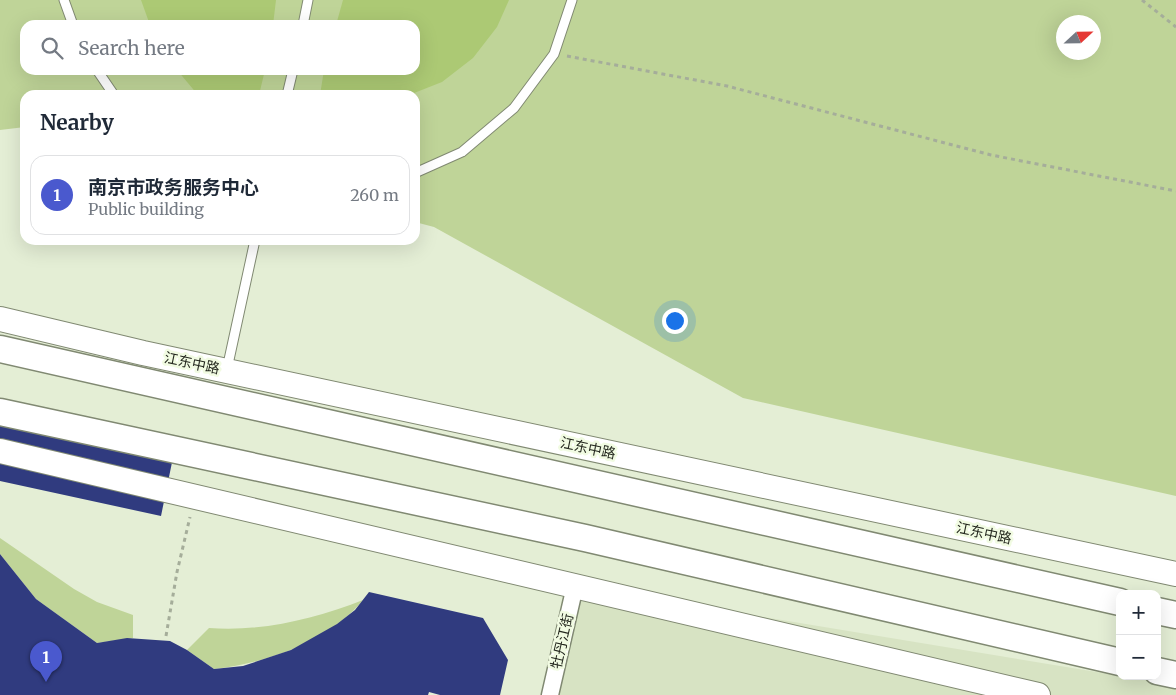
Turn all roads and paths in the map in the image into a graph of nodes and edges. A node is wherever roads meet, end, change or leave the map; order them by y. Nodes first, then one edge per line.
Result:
1 (64, 0) edge
2 (308, 0) edge
3 (572, 0) edge
4 (1142, 0) edge
5 (71, 20) edge
6 (303, 20) edge
7 (1176, 27) edge
8 (554, 54) junction
9 (100, 75) edge
10 (292, 75) edge
11 (111, 90) edge
12 (288, 90) edge
13 (420, 172) edge
14 (1176, 191) edge
15 (254, 245) edge
16 (0, 319) edge
17 (0, 349) edge
18 (226, 370) junction
19 (0, 412) edge
20 (0, 451) edge
21 (194, 497) junction
22 (1176, 574) edge
23 (575, 586) junction
24 (1116, 601) edge
25 (1161, 612) edge
26 (1176, 615) edge
27 (166, 636) dead end
28 (1116, 661) edge
29 (1161, 672) edge
30 (1176, 675) edge
31 (550, 695) edge
32 (1038, 695) edge

1 - 5 lane
2 - 6 lane
3 - 8 lane
4 - 7 path
8 - 13 lane
8 - 14 path
9 - 11 lane
10 - 12 lane
15 - 18 lane
16 - 18 street, 江东中路
17 - 24 main road, 江东中路
18 - 22 street, 江东中路
19 - 28 main road
20 - 21 street
21 - 23 street
21 - 27 path
23 - 31 street, 牡丹江街
23 - 32 street
25 - 26 main road
29 - 30 main road

